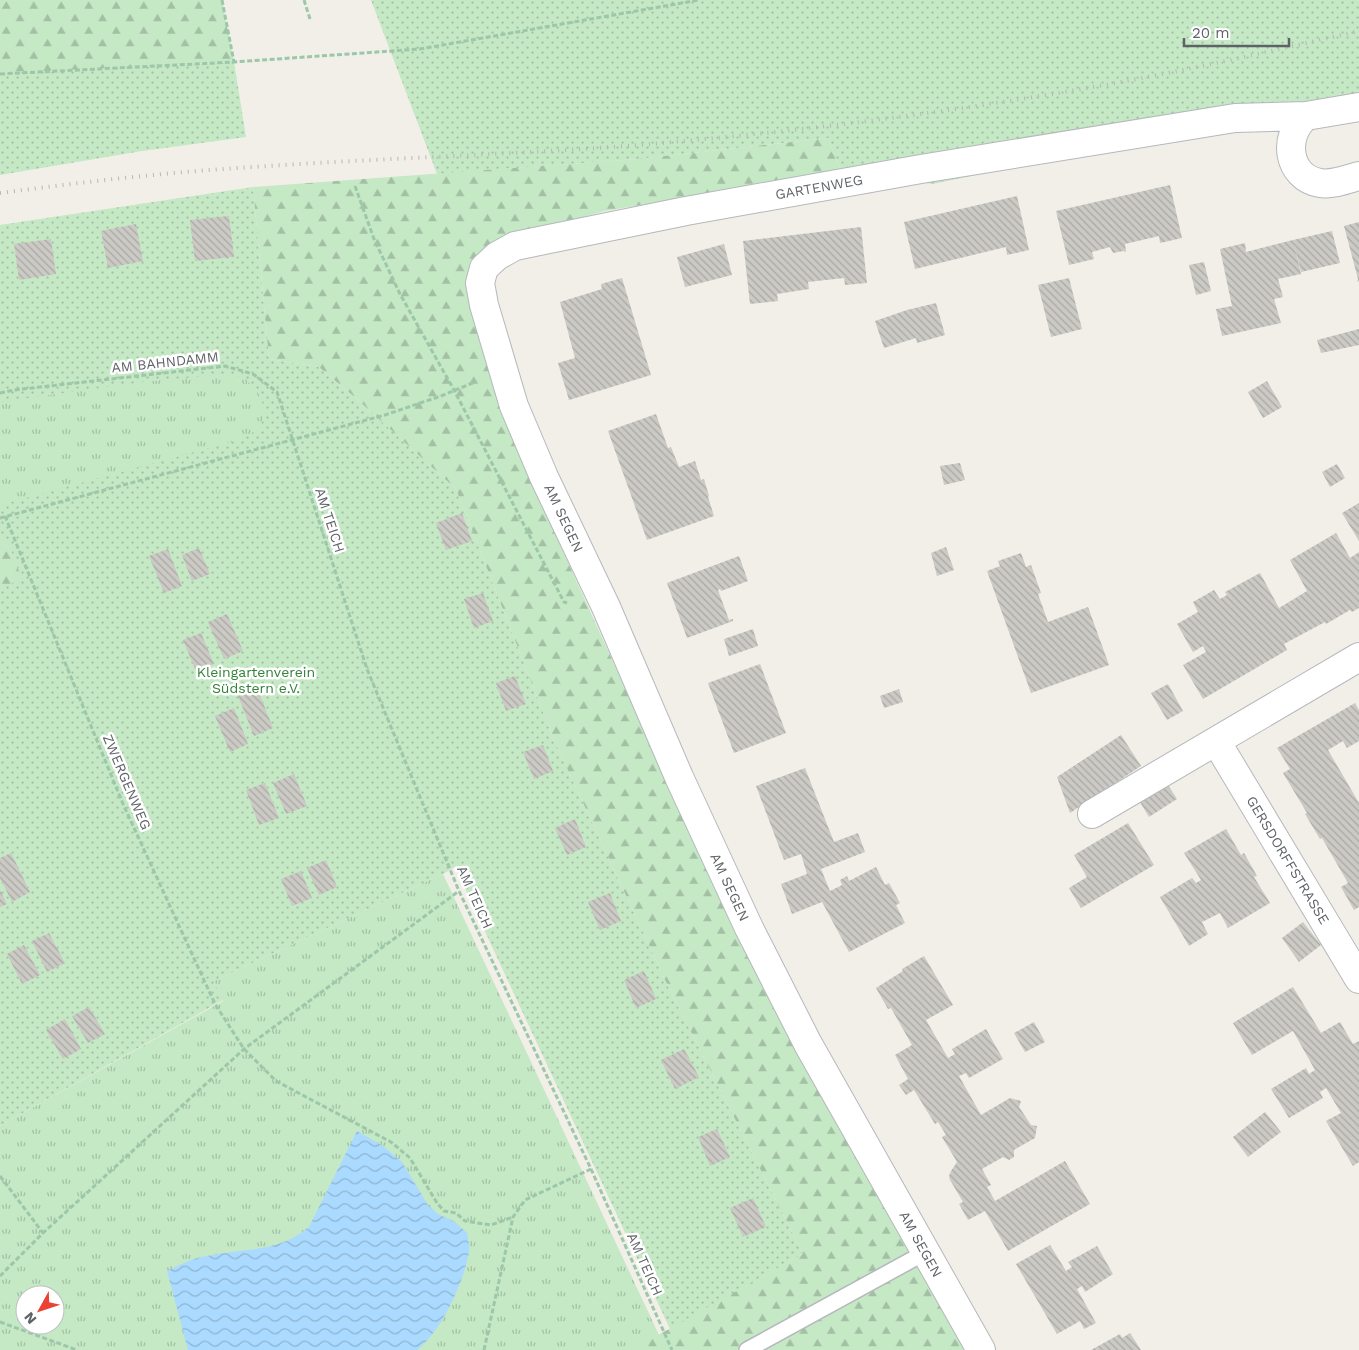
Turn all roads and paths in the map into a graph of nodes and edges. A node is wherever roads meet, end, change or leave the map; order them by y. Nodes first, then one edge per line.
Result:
1 (222, 0) edge
2 (304, 0) edge
3 (699, 0) edge
4 (310, 19) dead end
5 (234, 62) junction
6 (0, 74) edge
7 (1359, 107) edge
8 (1306, 116) junction
9 (1359, 176) edge
10 (355, 186) dead end
11 (454, 390) junction
12 (0, 394) edge
13 (514, 406) joint
14 (292, 439) junction
15 (5, 516) junction
16 (0, 518) edge
17 (606, 607) junction
18 (1359, 657) edge
19 (1216, 741) junction
20 (1092, 814) dead end
21 (459, 891) junction
22 (1359, 980) edge
23 (244, 1049) junction
24 (590, 1169) junction
25 (0, 1176) edge
26 (513, 1217) junction
27 (43, 1233) junction
28 (926, 1252) junction
29 (0, 1276) edge
30 (0, 1322) edge
31 (77, 1350) edge
32 (484, 1350) edge
33 (672, 1350) edge
34 (747, 1350) edge
35 (981, 1350) edge

1 - 5 path
2 - 4 path
3 - 5 path
5 - 6 path
7 - 8 street, GARTENWEG
8 - 9 street
8 - 13 street, GARTENWEG
10 - 11 path
11 - 14 path
11 - 17 path
12 - 14 path, AM BAHNDAMM
13 - 17 street, AM SEGEN
14 - 15 path
14 - 21 path, AM TEICH
15 - 16 path
15 - 23 path, ZWERGENWEG
17 - 28 street, AM SEGEN
18 - 19 street
19 - 20 street
19 - 22 street, GERSDORFFSTRASSE
21 - 23 path
21 - 24 path, AM TEICH
23 - 26 path, ZWERGENWEG
23 - 27 path
24 - 26 path
24 - 33 path, AM TEICH
25 - 27 path
26 - 32 path
27 - 29 path
28 - 34 lane
28 - 35 street, AM SEGEN
30 - 31 path

